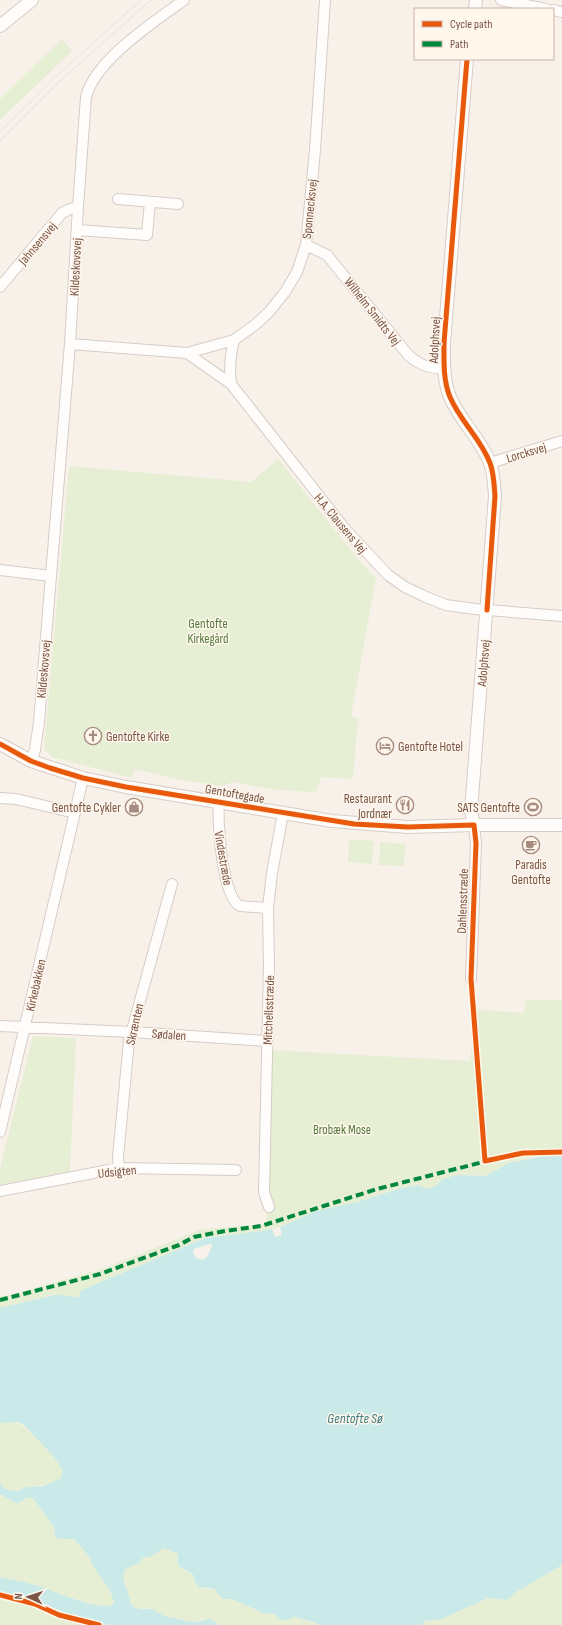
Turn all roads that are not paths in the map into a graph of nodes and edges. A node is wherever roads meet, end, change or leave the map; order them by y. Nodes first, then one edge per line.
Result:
1 (32, 0) edge
2 (184, 0) edge
3 (325, 0) edge
4 (501, 0) edge
5 (541, 8) edge
6 (0, 26) edge
7 (467, 60) edge
8 (118, 199) dead end
9 (150, 202) junction
10 (178, 204) dead end
11 (78, 207) junction
12 (77, 230) junction
13 (306, 245) junction
14 (0, 287) edge
15 (234, 340) junction
16 (70, 344) junction
17 (187, 353) junction
18 (444, 368) junction
19 (231, 384) junction
20 (562, 441) edge
21 (490, 463) junction
22 (0, 570) edge
23 (51, 576) junction
24 (487, 610) junction
25 (562, 616) edge
26 (0, 744) edge
27 (31, 761) junction
28 (84, 778) junction
29 (0, 798) edge
30 (219, 802) junction
31 (75, 813) junction
32 (283, 813) junction
33 (474, 825) junction
34 (562, 825) edge
35 (172, 884) dead end
36 (268, 908) junction
37 (471, 979) dead end
38 (0, 1026) edge
39 (25, 1027) junction
40 (131, 1032) junction
41 (267, 1041) junction
42 (0, 1132) edge
43 (119, 1168) junction
44 (236, 1170) dead end
45 (0, 1191) edge
46 (269, 1208) dead end

1 - 6 street
2 - 11 street, Kildeskovsvej
3 - 13 street, Sponnecksvej
4 - 5 street
7 - 18 street, Adolphsvej
8 - 9 street
9 - 10 street
9 - 12 street
11 - 12 street, Kildeskovsvej
11 - 14 street, Jahnsensvej
12 - 16 street, Kildeskovsvej
13 - 15 street, Sponnecksvej
13 - 18 street, Wilhelm Smidts Vej
15 - 17 street, Sponnecksvej
15 - 19 street
16 - 17 street
16 - 23 street, Kildeskovsvej
17 - 19 street, H.A. Clausens Vej
18 - 21 street, Adolphsvej
19 - 24 street, H.A. Clausens Vej
20 - 21 street, Lorcksvej
21 - 24 street, Adolphsvej
22 - 23 street
23 - 27 street, Kildeskovsvej
24 - 25 street, H.A. Clausens Vej
24 - 33 street, Adolphsvej
26 - 27 street, Gentoftegade
27 - 28 street, Gentoftegade
28 - 30 street, Gentoftegade
28 - 31 street, Kirkebakken
29 - 31 street
30 - 32 street, Gentoftegade
30 - 36 street, Vindestræde
31 - 39 street, Kirkebakken
32 - 33 street, Gentoftegade
32 - 36 street, Mitchellsstræde
33 - 34 street, Gentoftegade
33 - 37 street, Dahlensstræde
35 - 40 street, Skrænten
36 - 41 street, Mitchellsstræde
38 - 39 street, Sødalen
39 - 40 street, Sødalen
39 - 42 street, Kirkebakken
40 - 41 street, Sødalen
40 - 43 street, Skrænten
41 - 46 street, Mitchellsstræde
43 - 44 street, Udsigten
43 - 45 street, Udsigten

